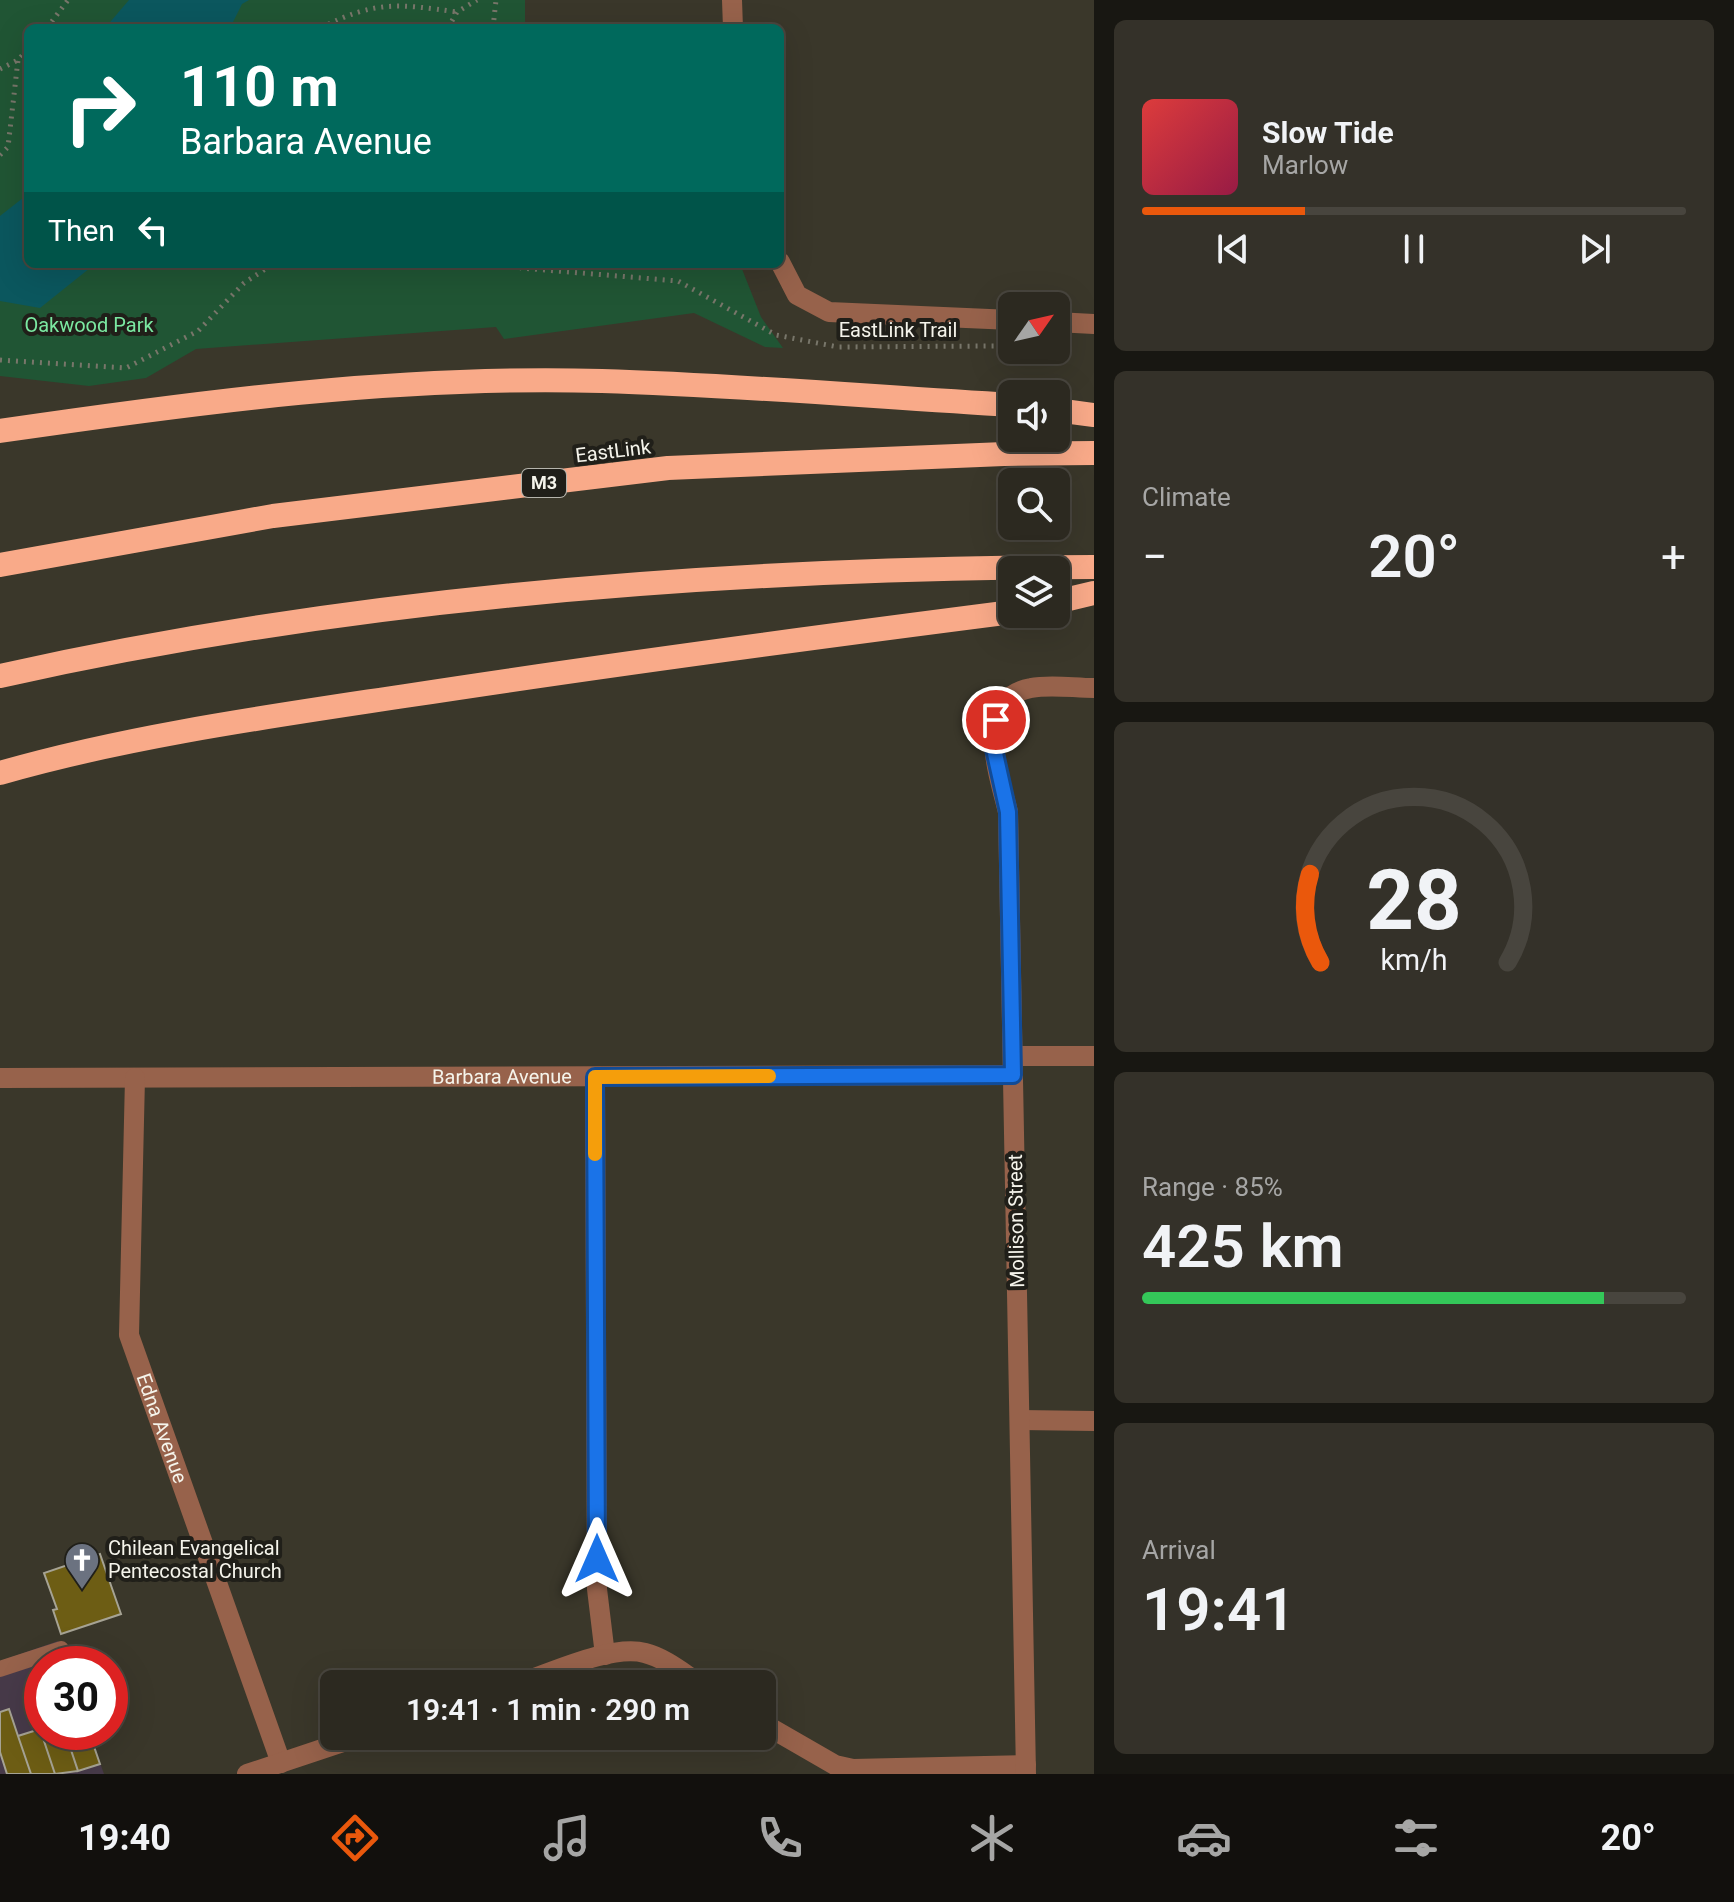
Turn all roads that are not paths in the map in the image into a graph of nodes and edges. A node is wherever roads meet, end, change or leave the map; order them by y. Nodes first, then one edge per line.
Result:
1 (732, 0) edge
2 (733, 24) edge
3 (783, 268) edge
4 (998, 319) edge
5 (1070, 323) edge
6 (1094, 324) edge
7 (998, 404) edge
8 (1070, 412) edge
9 (1094, 415) edge
10 (0, 431) edge
11 (1094, 453) edge
12 (0, 565) edge
13 (1094, 567) edge
14 (1094, 593) edge
15 (1070, 599) edge
16 (998, 614) edge
17 (0, 676) edge
18 (1094, 688) edge
19 (0, 773) edge
20 (1094, 1056) edge
21 (1013, 1066) junction
22 (595, 1077) junction
23 (0, 1078) edge
24 (135, 1078) junction
25 (1020, 1420) junction
26 (1094, 1421) edge
27 (605, 1655) junction
28 (24, 1661) edge
29 (0, 1669) edge
30 (560, 1670) edge
31 (677, 1670) edge
32 (776, 1731) edge
33 (320, 1750) edge
34 (281, 1763) junction
35 (1026, 1770) edge
36 (247, 1774) edge

1 - 2 street
3 - 4 street
5 - 6 street
7 - 10 highway
8 - 9 highway
11 - 12 highway, EastLink / M3
13 - 17 highway
14 - 15 highway
16 - 19 highway
18 - 21 street, Mollison Street
20 - 21 street, Barbara Avenue
21 - 22 street, Barbara Avenue
21 - 25 street, Mollison Street
22 - 24 street, Barbara Avenue
22 - 27 street
23 - 24 street, Barbara Avenue
24 - 34 street, Edna Avenue
25 - 26 street
25 - 35 street, Mollison Street
27 - 30 street
27 - 31 street
28 - 29 lane
32 - 35 street
33 - 34 street
34 - 36 street

